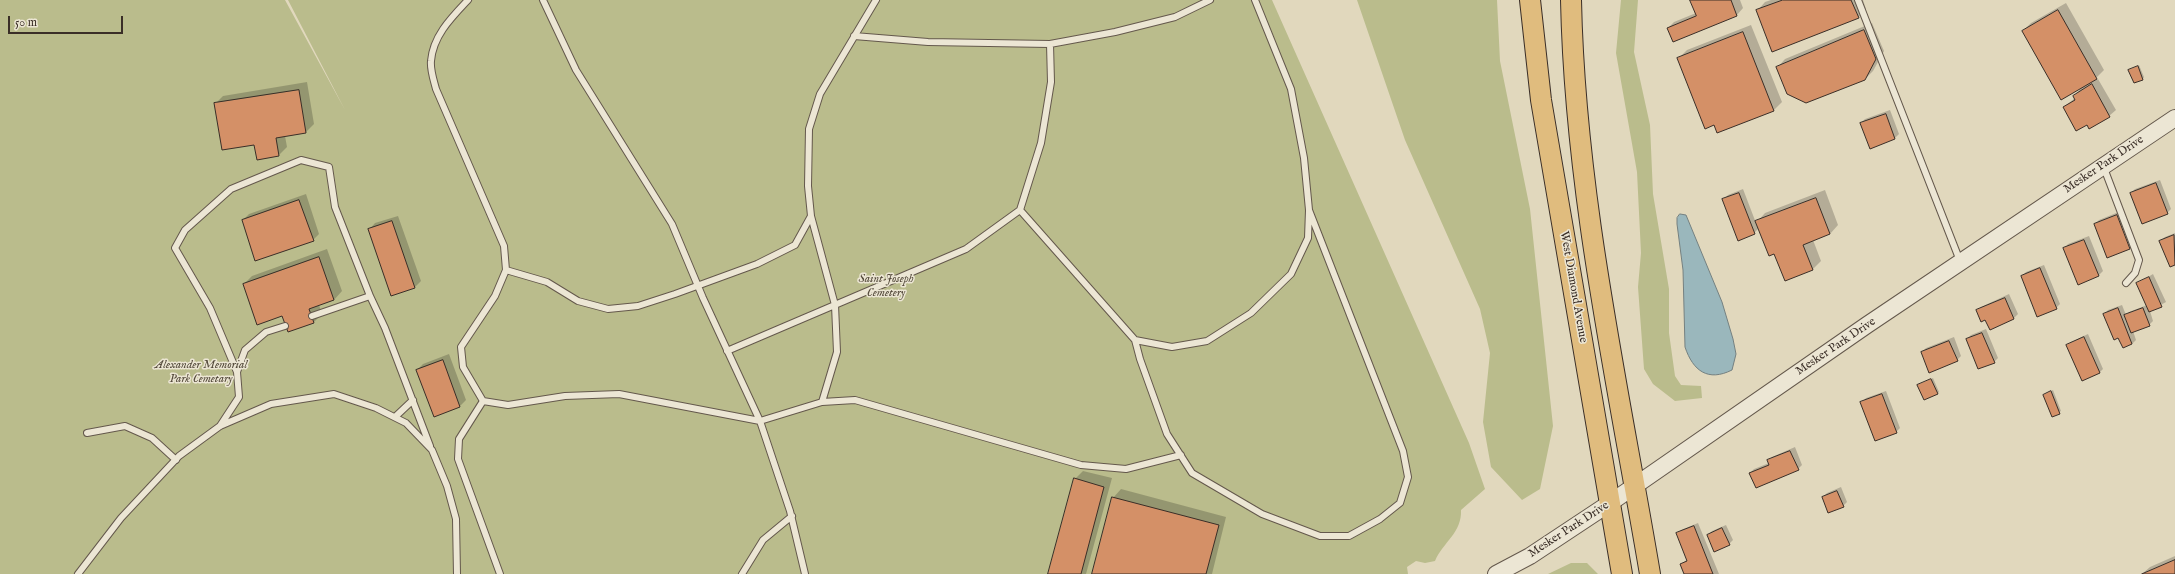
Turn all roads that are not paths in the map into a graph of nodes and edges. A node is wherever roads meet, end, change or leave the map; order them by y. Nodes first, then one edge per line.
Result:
1 (468, 0) edge
2 (543, 0) edge
3 (876, 0) edge
4 (1210, 0) edge
5 (1255, 0) edge
6 (1530, 0) edge
7 (1571, 0) edge
8 (1858, 0) edge
9 (854, 36) junction
10 (1050, 44) junction
11 (2175, 118) edge
12 (2103, 166) junction
13 (1020, 210) junction
14 (1309, 210) junction
15 (811, 216) junction
16 (1961, 262) junction
17 (506, 270) junction
18 (2126, 283) dead end
19 (697, 284) junction
20 (370, 296) junction
21 (834, 305) junction
22 (312, 316) dead end
23 (285, 326) dead end
24 (1135, 340) junction
25 (727, 351) junction
26 (237, 372) junction
27 (413, 400) junction
28 (483, 401) junction
29 (822, 402) junction
30 (395, 417) junction
31 (760, 421) junction
32 (220, 426) junction
33 (87, 434) dead end
34 (432, 450) junction
35 (1181, 455) junction
36 (176, 460) junction
37 (1635, 486) junction
38 (1610, 503) junction
39 (792, 516) junction
40 (78, 574) edge
41 (457, 574) edge
42 (500, 574) edge
43 (742, 574) edge
44 (805, 574) edge
45 (1496, 574) edge
46 (1622, 574) edge
47 (1650, 574) edge

1 - 17 lane
2 - 19 lane
3 - 9 lane
4 - 10 lane
5 - 14 lane
6 - 38 main road, West Diamond Avenue
7 - 37 main road
8 - 16 lane
9 - 10 lane
9 - 15 lane
10 - 13 lane
11 - 12 street, Mesker Park Drive
12 - 16 street, Mesker Park Drive
12 - 18 lane
13 - 21 lane
13 - 24 lane
14 - 24 lane
14 - 35 lane
15 - 19 lane
15 - 21 lane
16 - 37 street, Mesker Park Drive
17 - 19 lane
17 - 28 lane
19 - 25 lane
20 - 22 lane
20 - 26 lane
20 - 27 lane
21 - 25 lane
21 - 29 lane
23 - 26 lane
24 - 35 lane
25 - 31 lane
26 - 32 lane
27 - 30 lane
27 - 34 lane
28 - 31 lane
28 - 42 lane
29 - 31 lane
29 - 35 lane
30 - 32 lane
30 - 34 lane
31 - 39 lane
32 - 36 lane
33 - 36 lane
34 - 41 lane
36 - 40 lane
37 - 38 street, Mesker Park Drive
37 - 47 main road
38 - 45 street, Mesker Park Drive
38 - 46 main road, West Diamond Avenue
39 - 43 lane
39 - 44 lane

